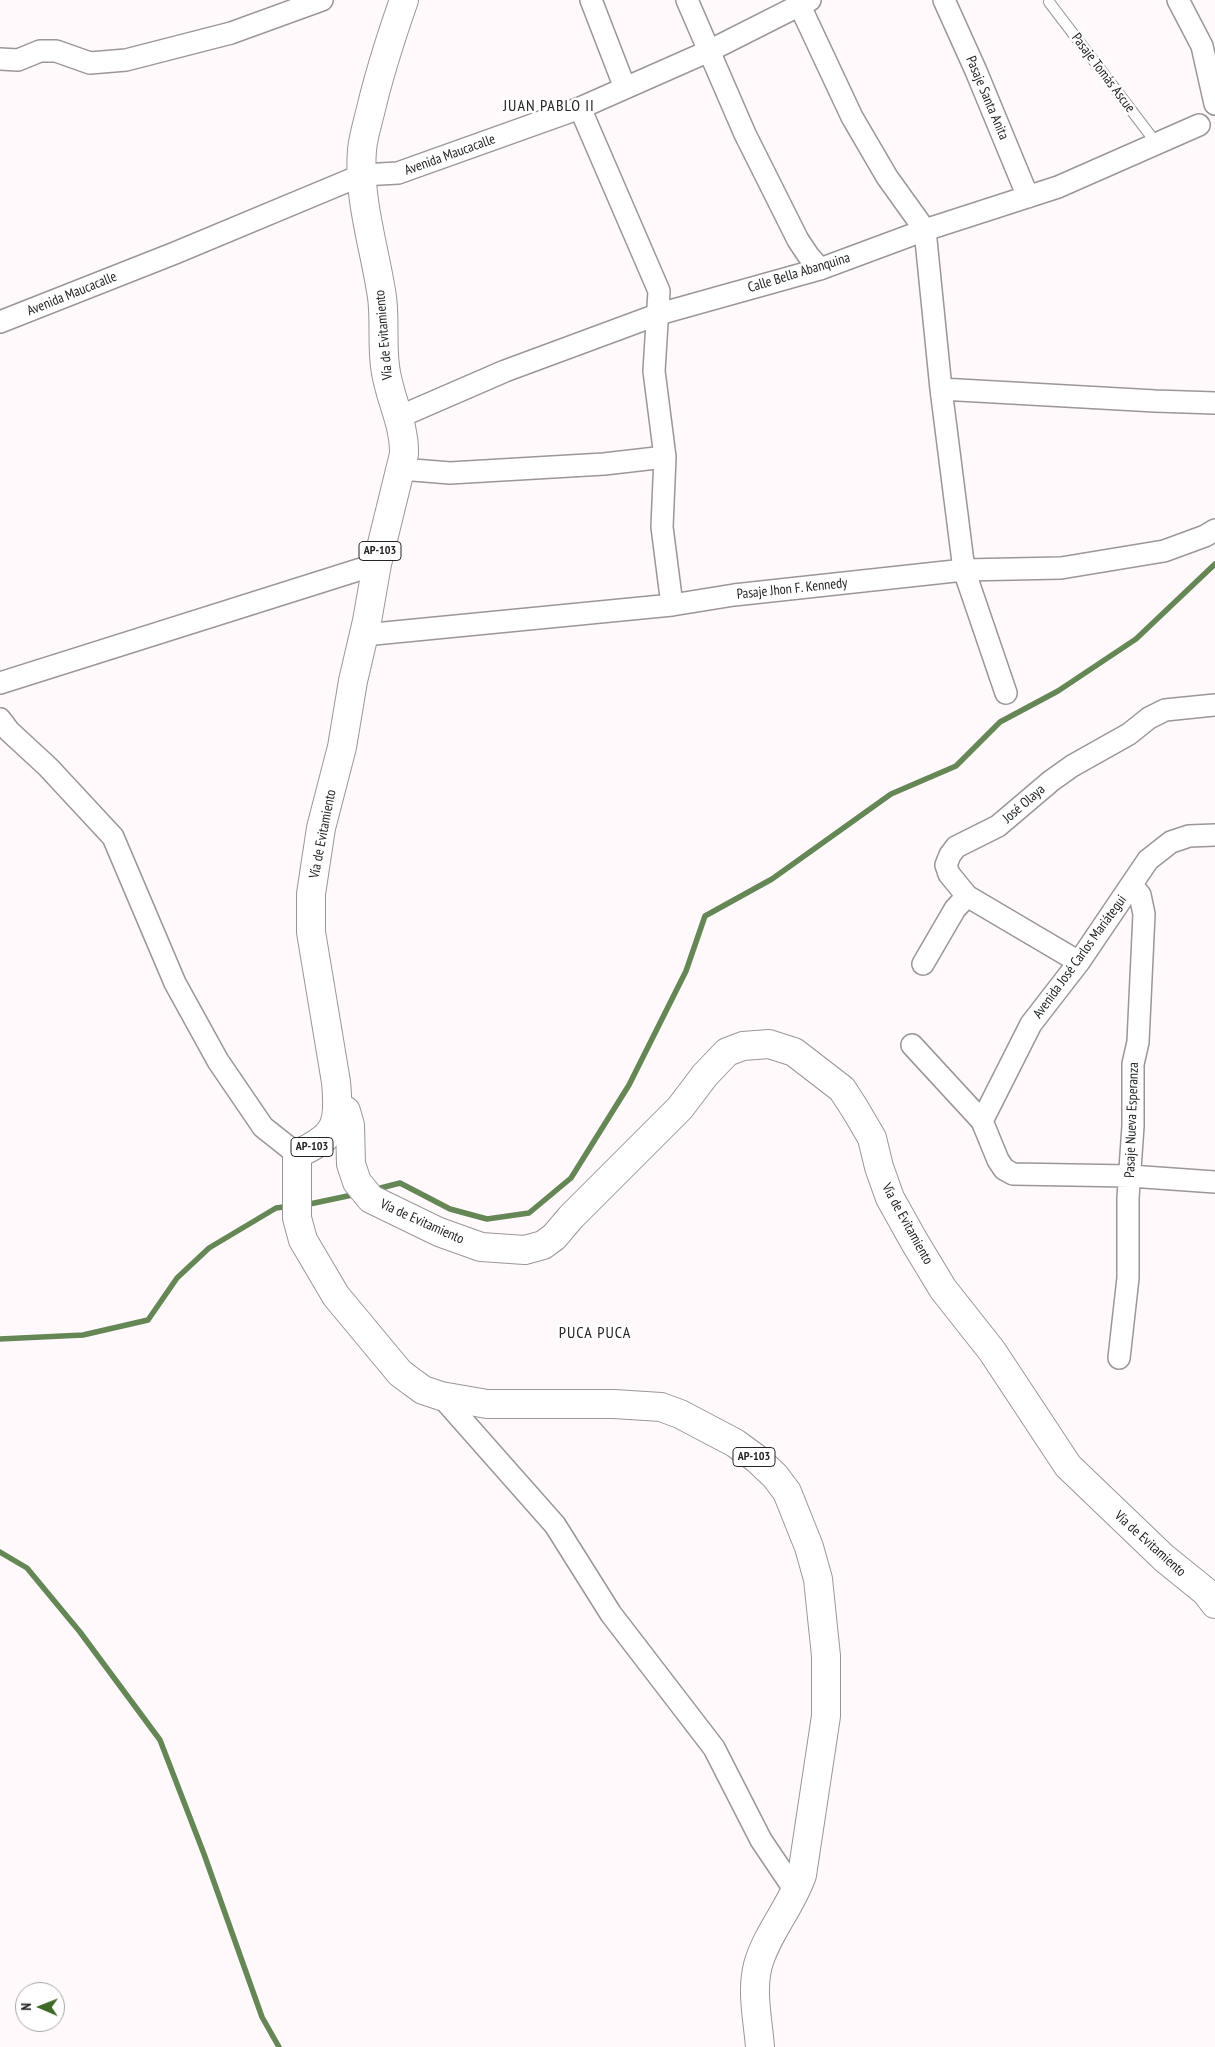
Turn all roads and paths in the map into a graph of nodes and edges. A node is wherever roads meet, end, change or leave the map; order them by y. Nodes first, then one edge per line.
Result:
1 (322, 0) edge
2 (404, 0) edge
3 (591, 0) edge
4 (687, 0) edge
5 (944, 0) edge
6 (1178, 0) edge
7 (804, 2) edge
8 (1049, 2) dead end
9 (709, 51) junction
10 (0, 59) edge
11 (625, 88) junction
12 (1215, 104) edge
13 (580, 108) junction
14 (1198, 125) dead end
15 (1157, 144) junction
16 (362, 175) junction
17 (1028, 197) junction
18 (925, 230) junction
19 (820, 269) junction
20 (659, 314) junction
21 (0, 322) edge
22 (941, 389) junction
23 (1215, 403) edge
24 (399, 417) junction
25 (665, 457) junction
26 (401, 469) junction
27 (1215, 530) edge
28 (377, 564) junction
29 (964, 570) junction
30 (672, 605) junction
31 (364, 635) junction
32 (0, 683) edge
33 (1006, 693) dead end
34 (1215, 706) edge
35 (0, 719) edge
36 (1215, 835) edge
37 (1132, 885) junction
38 (967, 896) junction
39 (1079, 962) junction
40 (923, 964) dead end
41 (912, 1045) dead end
42 (338, 1106) junction
43 (982, 1121) junction
44 (298, 1154) junction
45 (1130, 1176) junction
46 (1215, 1182) edge
47 (1119, 1358) dead end
48 (441, 1396) junction
49 (1215, 1604) edge
50 (796, 1892) junction
51 (760, 2047) edge

1 - 10 street
2 - 16 main road, Vía de Evitamiento / AP-103
3 - 11 street
4 - 9 street
5 - 17 street, Pasaje Santa Anita
6 - 12 street
7 - 9 street, Avenida Maucacalle
7 - 18 street
8 - 15 lane, Pasaje Tomás Ascue
9 - 11 street, Avenida Maucacalle
9 - 19 street
11 - 13 street, Avenida Maucacalle
13 - 16 street, Avenida Maucacalle
13 - 20 street
14 - 15 street, Calle Bella Abanquina
15 - 17 street, Calle Bella Abanquina
16 - 21 street, Avenida Maucacalle
16 - 24 main road, Vía de Evitamiento / AP-103
17 - 18 street, Calle Bella Abanquina
18 - 19 street, Calle Bella Abanquina
18 - 22 street
19 - 20 street, Calle Bella Abanquina
20 - 24 street, Calle Bella Abanquina
20 - 25 street
22 - 23 street
22 - 29 street
24 - 26 main road, Vía de Evitamiento / AP-103
25 - 26 street
25 - 30 street
26 - 28 main road, Vía de Evitamiento / AP-103
27 - 29 street, Pasaje Jhon F. Kennedy
28 - 31 main road, Vía de Evitamiento / AP-103
28 - 32 street
29 - 30 street, Pasaje Jhon F. Kennedy
29 - 33 street
30 - 31 street, Pasaje Jhon F. Kennedy
31 - 42 main road, Vía de Evitamiento / AP-103
34 - 38 street, José Olaya
35 - 44 street
36 - 37 street, Avenida José Carlos Mariátegui
37 - 39 street, Avenida José Carlos Mariátegui
37 - 45 street, Pasaje Nueva Esperanza
38 - 39 street
38 - 40 street
39 - 43 street, Avenida José Carlos Mariátegui
41 - 43 street
42 - 44 main road, AP-103
42 - 49 main road, Vía de Evitamiento
43 - 45 street
44 - 48 main road, AP-103
45 - 46 street
45 - 47 street, Pasaje Nueva Esperanza
48 - 50 street
48 - 50 main road, AP-103
50 - 51 main road, AP-103

